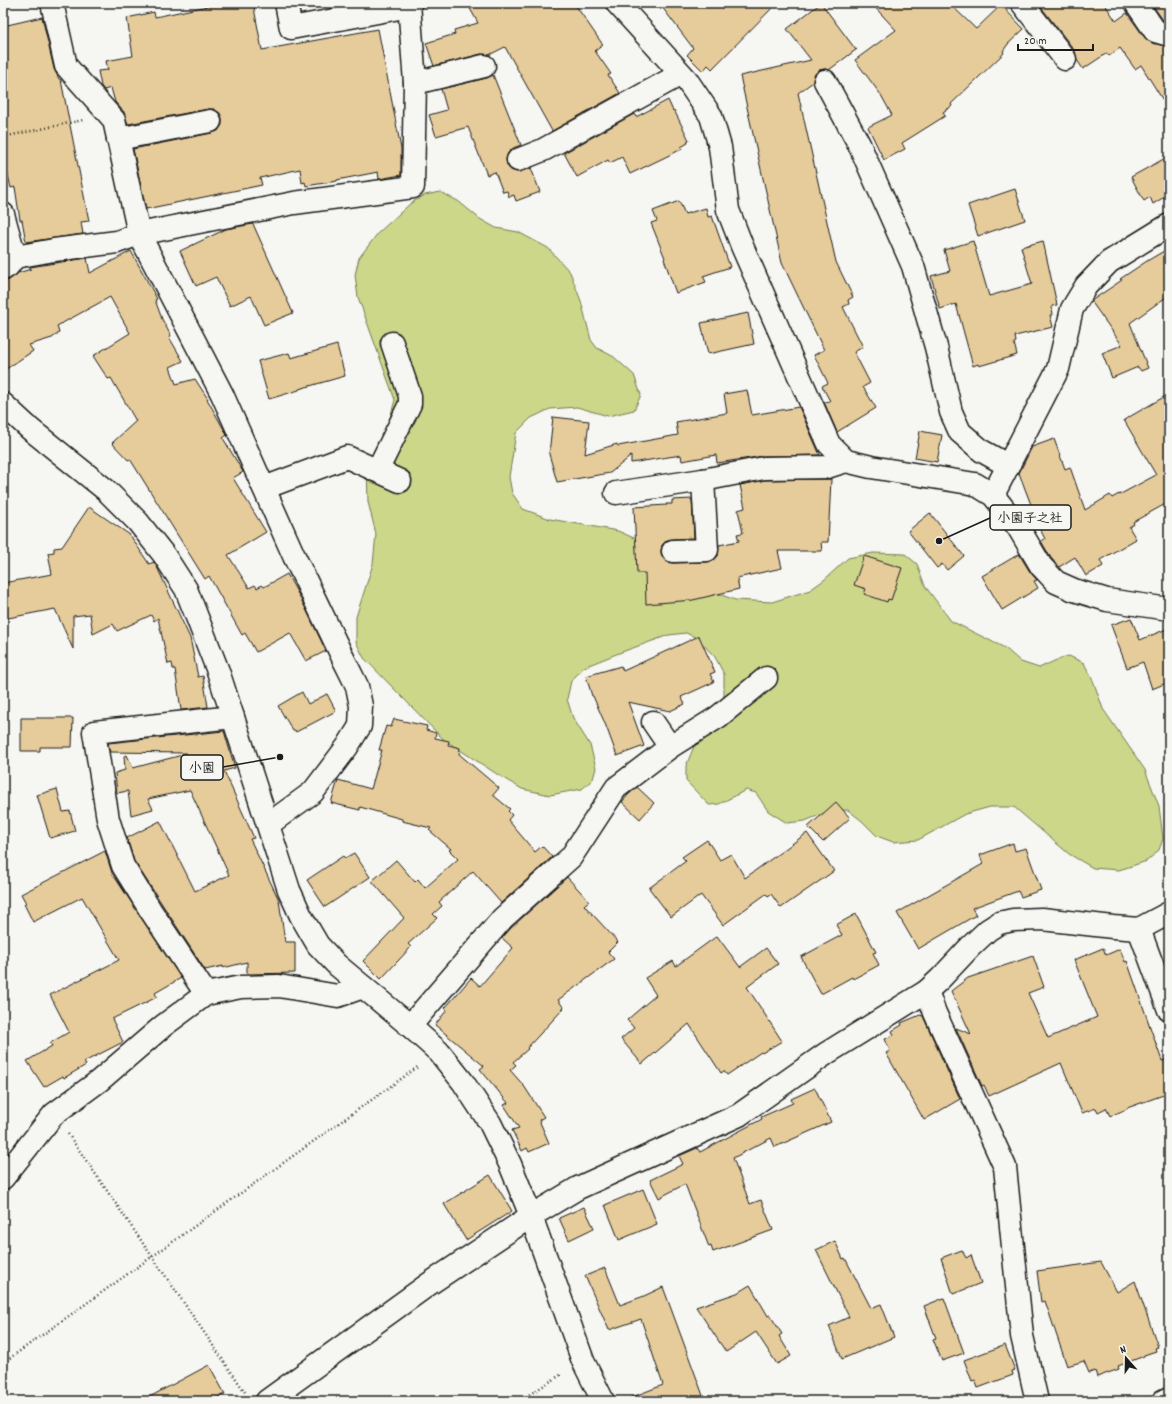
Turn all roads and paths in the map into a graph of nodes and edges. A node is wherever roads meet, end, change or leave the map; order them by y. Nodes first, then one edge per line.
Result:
1 (52, 3) edge
2 (286, 3) edge
3 (617, 3) edge
4 (1022, 3) edge
5 (1136, 3) edge
6 (410, 4) edge
7 (1169, 35) edge
8 (1065, 59) dead end
9 (484, 66) dead end
10 (682, 74) junction
11 (825, 80) dead end
12 (415, 83) junction
13 (108, 114) junction
14 (210, 121) dead end
15 (3, 137) edge
16 (118, 139) junction
17 (518, 160) dead end
18 (3, 214) edge
19 (1169, 225) edge
20 (139, 234) junction
21 (9, 263) edge
22 (392, 343) dead end
23 (3, 404) edge
24 (846, 461) junction
25 (1009, 466) junction
26 (378, 471) junction
27 (704, 480) junction
28 (400, 481) dead end
29 (264, 488) junction
30 (616, 493) dead end
31 (993, 495) junction
32 (673, 551) dead end
33 (1169, 609) edge
34 (766, 678) dead end
35 (233, 717) junction
36 (654, 722) dead end
37 (670, 747) junction
38 (269, 824) junction
39 (1169, 913) edge
40 (1139, 928) junction
41 (363, 987) junction
42 (927, 991) junction
43 (206, 994) junction
44 (1169, 1010) edge
45 (410, 1026) junction
46 (439, 1052) junction
47 (54, 1114) junction
48 (3, 1178) edge
49 (531, 1216) junction
50 (152, 1257) junction
51 (583, 1361) junction
52 (3, 1363) edge
53 (3, 1390) edge
54 (247, 1394) dead end
55 (1169, 1398) edge
56 (3, 1401) edge
57 (267, 1401) edge
58 (519, 1401) edge
59 (602, 1401) edge
60 (1037, 1401) edge
61 (1163, 1401) edge

1 - 13 street
2 - 6 street
3 - 10 street
4 - 8 street
5 - 7 street
6 - 12 street
9 - 12 street
10 - 17 street
10 - 24 street
11 - 25 street
12 - 20 street
13 - 15 path
13 - 16 street
14 - 16 street
16 - 20 street
18 - 21 street
19 - 25 street
20 - 21 street
20 - 29 street
22 - 26 street
23 - 35 street
24 - 27 street
24 - 31 street
25 - 31 street
26 - 28 street
26 - 29 street
27 - 30 street
27 - 32 street
29 - 38 street
31 - 33 street
34 - 37 street
35 - 38 street
35 - 43 street
36 - 37 street
37 - 45 street
38 - 41 street
39 - 40 street
40 - 42 street
40 - 44 street
41 - 43 street
41 - 45 street
42 - 49 street
42 - 60 street
43 - 47 street
45 - 46 street
46 - 49 street
46 - 50 path
47 - 48 street
47 - 50 path
49 - 51 street
49 - 57 street
50 - 52 path
50 - 54 path
51 - 58 path
51 - 59 street
53 - 56 path
55 - 61 street

